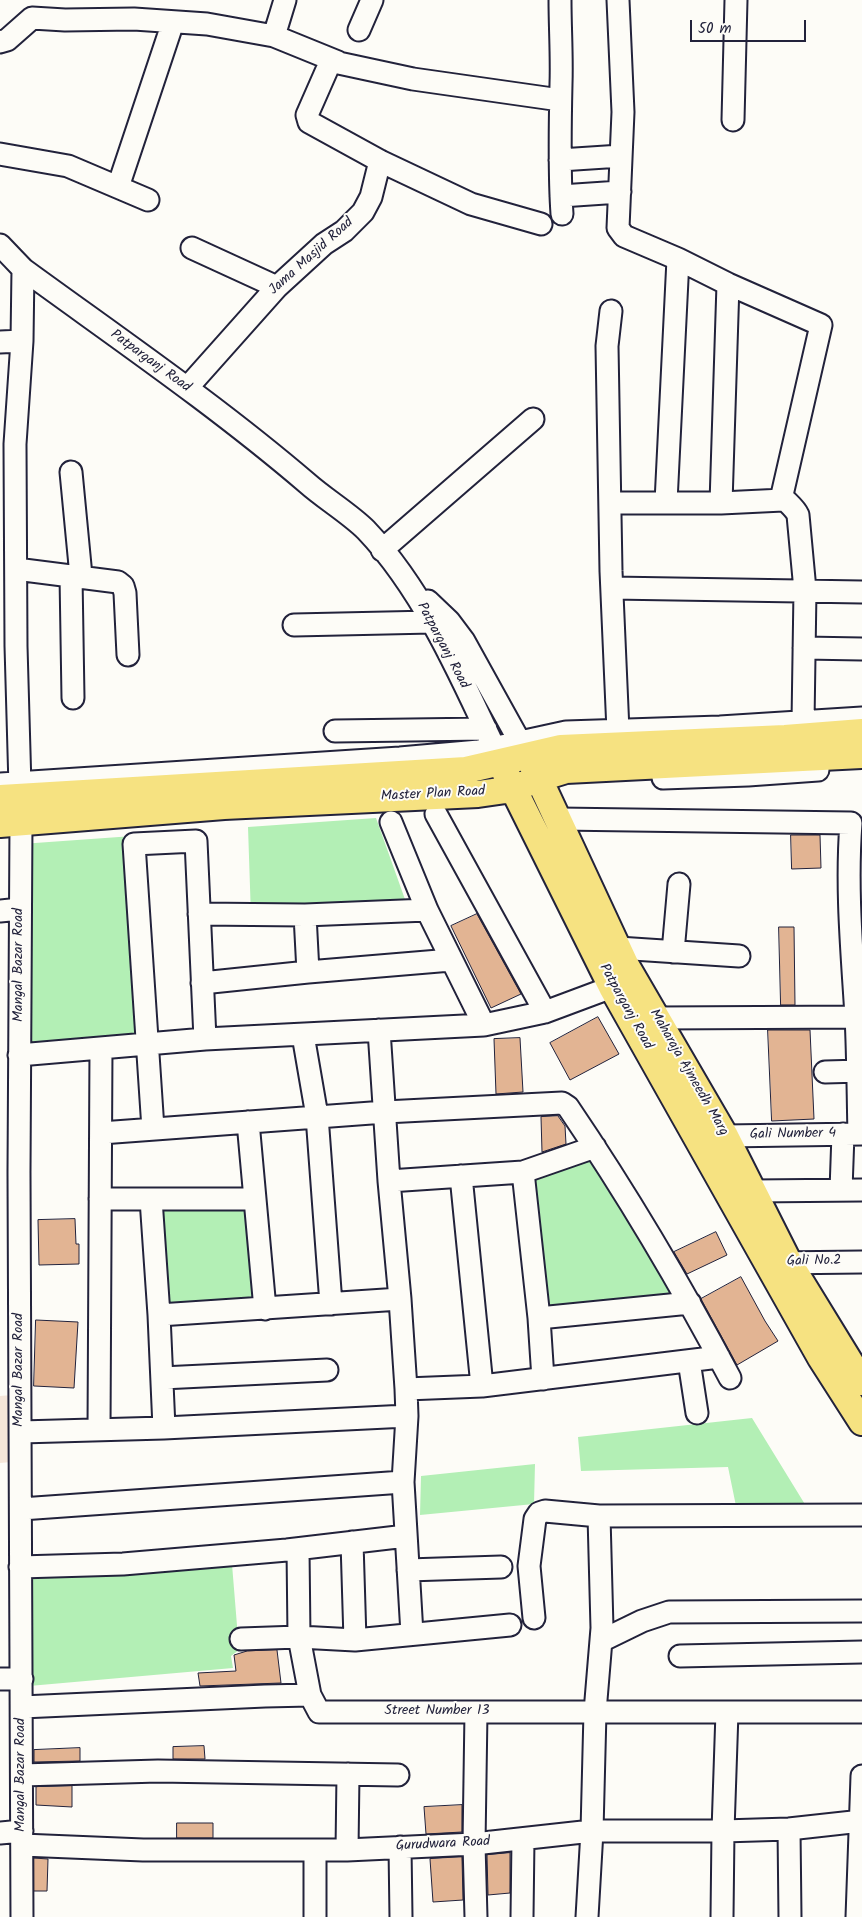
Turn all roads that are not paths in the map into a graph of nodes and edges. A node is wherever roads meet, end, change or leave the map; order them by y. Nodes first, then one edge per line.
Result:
1 (285, 0) edge
2 (372, 0) edge
3 (560, 0) edge
4 (618, 0) edge
5 (736, 0) edge
6 (173, 22) junction
7 (359, 30) dead end
8 (274, 36) junction
9 (0, 42) edge
10 (338, 62) junction
11 (560, 100) junction
12 (732, 120) dead end
13 (0, 154) edge
14 (621, 156) junction
15 (560, 160) junction
16 (380, 162) junction
17 (118, 187) junction
18 (620, 192) junction
19 (148, 200) dead end
20 (541, 224) dead end
21 (0, 245) edge
22 (192, 248) dead end
23 (678, 259) junction
24 (23, 269) junction
25 (728, 284) junction
26 (277, 287) junction
27 (611, 311) dead end
28 (22, 341) junction
29 (0, 342) edge
30 (187, 388) junction
31 (9, 406) edge
32 (533, 419) dead end
33 (7, 444) edge
34 (71, 472) dead end
35 (783, 500) junction
36 (8, 501) edge
37 (666, 502) junction
38 (611, 503) junction
39 (721, 503) junction
40 (382, 550) junction
41 (16, 569) junction
42 (76, 576) junction
43 (407, 582) junction
44 (612, 588) junction
45 (805, 590) junction
46 (862, 592) edge
47 (432, 622) junction
48 (294, 625) dead end
49 (8, 646) edge
50 (804, 648) junction
51 (862, 649) edge
52 (128, 655) dead end
53 (73, 698) dead end
54 (862, 718) edge
55 (803, 722) junction
56 (335, 731) dead end
57 (618, 731) junction
58 (862, 732) edge
59 (493, 746) junction
60 (862, 755) edge
61 (533, 765) junction
62 (862, 766) edge
63 (513, 789) junction
64 (10, 790) edge
65 (436, 814) dead end
66 (559, 819) junction
67 (390, 822) dead end
68 (10, 823) edge
69 (857, 823) edge
70 (679, 884) dead end
71 (855, 886) edge
72 (10, 910) edge
73 (427, 910) junction
74 (199, 914) junction
75 (305, 915) junction
76 (856, 935) edge
77 (618, 948) junction
78 (673, 952) junction
79 (739, 956) dead end
80 (451, 960) junction
81 (308, 972) junction
82 (622, 982) junction
83 (202, 983) junction
84 (545, 1012) junction
85 (859, 1017) edge
86 (656, 1018) junction
87 (484, 1024) junction
88 (379, 1030) junction
89 (303, 1035) junction
90 (205, 1040) junction
91 (148, 1044) junction
92 (101, 1048) junction
93 (19, 1055) junction
94 (860, 1071) edge
95 (825, 1072) dead end
96 (385, 1112) junction
97 (317, 1116) junction
98 (248, 1122) junction
99 (152, 1129) junction
100 (101, 1133) junction
101 (855, 1134) edge
102 (725, 1136) junction
103 (595, 1147) junction
104 (9, 1171) edge
105 (524, 1172) junction
106 (461, 1176) junction
107 (389, 1181) junction
108 (852, 1190) edge
109 (753, 1191) junction
110 (100, 1199) junction
111 (151, 1199) junction
112 (255, 1199) junction
113 (862, 1262) edge
114 (778, 1263) junction
115 (400, 1299) junction
116 (690, 1303) junction
117 (331, 1304) junction
118 (265, 1309) junction
119 (159, 1315) junction
120 (539, 1318) junction
121 (843, 1356) edge
122 (719, 1357) junction
123 (688, 1361) junction
124 (327, 1370) dead end
125 (162, 1378) junction
126 (730, 1378) dead end
127 (543, 1379) junction
128 (862, 1382) edge
129 (482, 1386) junction
130 (406, 1390) junction
131 (697, 1412) dead end
132 (407, 1416) junction
133 (862, 1422) edge
134 (164, 1428) junction
135 (99, 1429) junction
136 (21, 1432) junction
137 (402, 1482) junction
138 (21, 1509) junction
139 (599, 1516) junction
140 (862, 1516) edge
141 (406, 1536) junction
142 (352, 1542) junction
143 (298, 1548) junction
144 (20, 1567) junction
145 (501, 1567) dead end
146 (408, 1570) junction
147 (862, 1611) edge
148 (534, 1618) dead end
149 (510, 1625) dead end
150 (412, 1634) junction
151 (299, 1637) junction
152 (241, 1639) dead end
153 (355, 1640) junction
154 (601, 1641) junction
155 (862, 1652) edge
156 (680, 1656) dead end
157 (0, 1679) edge
158 (22, 1679) junction
159 (310, 1696) junction
160 (22, 1707) junction
161 (476, 1712) junction
162 (595, 1712) junction
163 (727, 1712) junction
164 (862, 1712) edge
165 (348, 1774) junction
166 (398, 1775) dead end
167 (22, 1776) junction
168 (862, 1776) edge
169 (861, 1822) edge
170 (789, 1829) junction
171 (592, 1831) junction
172 (723, 1831) junction
173 (0, 1833) edge
174 (22, 1838) junction
175 (523, 1839) junction
176 (474, 1844) junction
177 (400, 1848) junction
178 (330, 1850) junction
179 (22, 1917) edge
180 (315, 1917) edge
181 (328, 1917) edge
182 (401, 1917) edge
183 (476, 1917) edge
184 (522, 1917) edge
185 (587, 1917) edge
186 (722, 1917) edge
187 (790, 1917) edge
188 (857, 1917) edge

1 - 8 street
2 - 7 street
3 - 11 street
4 - 14 street
5 - 12 street
6 - 8 street
6 - 9 street
6 - 17 street
8 - 10 street
10 - 11 street
10 - 16 street
11 - 15 street
13 - 17 street
14 - 15 street
14 - 18 street
15 - 18 street
16 - 20 street
16 - 26 street, Jama Masjid Road
17 - 19 street
18 - 23 street
21 - 24 street, Patparganj Road
22 - 26 street
23 - 25 street
23 - 37 street
24 - 28 street, Mangal Bazar Road
24 - 30 street, Patparganj Road
25 - 35 street
25 - 39 street
26 - 30 street, Jama Masjid Road
27 - 38 street
28 - 29 street
28 - 31 street, Mangal Bazar Road
30 - 40 street, Patparganj Road
31 - 33 street, Mangal Bazar Road
32 - 40 street
33 - 36 street, Mangal Bazar Road
34 - 42 street
35 - 39 street
35 - 45 street
36 - 41 street, Mangal Bazar Road
37 - 38 street
37 - 39 street
38 - 44 street
40 - 43 street, Patparganj Road
41 - 42 street
41 - 49 street, Mangal Bazar Road
42 - 52 street
42 - 53 street
43 - 47 street, Patparganj Road
43 - 61 street, Patparganj Road
44 - 45 street
44 - 57 street
45 - 46 street
45 - 50 street
47 - 48 street
47 - 59 street, Patparganj Road
49 - 64 street, Mangal Bazar Road
50 - 51 street
50 - 55 street
54 - 55 street
55 - 57 street
56 - 59 street
57 - 61 street
58 - 61 main road, Master Plan Road
59 - 61 main road, Master Plan Road
59 - 63 main road, Patparganj Road
59 - 64 main road, Master Plan Road
60 - 61 main road, Master Plan Road
61 - 62 street
61 - 63 main road, Master Plan Road
61 - 66 main road, Maharaja Ajmeedh Marg
63 - 68 main road, Master Plan Road
63 - 82 main road, Patparganj Road
64 - 68 street, Mangal Bazar Road
65 - 84 street
66 - 69 street
66 - 77 main road, Maharaja Ajmeedh Marg
67 - 73 street
68 - 72 street, Mangal Bazar Road
69 - 71 street
70 - 78 street
71 - 76 street
72 - 93 street, Mangal Bazar Road
73 - 75 street
73 - 80 street
74 - 75 street
74 - 83 street
74 - 91 street
75 - 81 street
76 - 85 street
77 - 78 street
77 - 82 main road, Maharaja Ajmeedh Marg
78 - 79 street
80 - 81 street
80 - 87 street
81 - 83 street
82 - 84 street
82 - 86 main road, Maharaja Ajmeedh Marg
82 - 114 main road, Patparganj Road
83 - 90 street
84 - 87 street
85 - 86 street
85 - 94 street
86 - 102 main road, Maharaja Ajmeedh Marg
87 - 88 street
88 - 89 street
88 - 96 street
89 - 90 street
89 - 97 street
90 - 91 street
91 - 92 street
91 - 99 street
92 - 93 street
92 - 100 street
93 - 104 street, Mangal Bazar Road
94 - 95 street
94 - 101 street
96 - 97 street
96 - 103 street
96 - 107 street
97 - 98 street
97 - 117 street
98 - 99 street
98 - 112 street
99 - 100 street
100 - 110 street
101 - 102 street, Gali Number 4
101 - 108 street
102 - 109 main road, Maharaja Ajmeedh Marg
103 - 105 street
103 - 116 street
104 - 136 street, Mangal Bazar Road
105 - 106 street
105 - 120 street
106 - 107 street
106 - 129 street
107 - 115 street
108 - 109 street
109 - 114 main road, Maharaja Ajmeedh Marg
110 - 111 street
110 - 135 street
111 - 112 street
111 - 119 street
112 - 118 street
113 - 114 street, Gali No.2
114 - 121 main road, Maharaja Ajmeedh Marg
115 - 117 street
115 - 130 street
116 - 120 street
116 - 122 street
117 - 118 street
118 - 119 street
119 - 125 street
120 - 127 street
121 - 128 main road, Maharaja Ajmeedh Marg
121 - 133 main road
122 - 123 street
122 - 126 street
123 - 127 street
123 - 131 street
124 - 125 street
125 - 134 street
127 - 129 street
129 - 130 street
130 - 132 street
132 - 134 street
132 - 137 street
134 - 135 street
135 - 136 street
136 - 138 street, Mangal Bazar Road
137 - 138 street
137 - 141 street
138 - 144 street, Mangal Bazar Road
139 - 140 street
139 - 148 street
139 - 154 street
141 - 142 street
141 - 146 street
142 - 143 street
142 - 153 street
143 - 144 street
143 - 151 street
144 - 158 street, Mangal Bazar Road
145 - 146 street
146 - 150 street
147 - 154 street
149 - 150 street
150 - 153 street
151 - 152 street
151 - 153 street
151 - 159 street
154 - 162 street
155 - 156 street
157 - 158 street
158 - 160 street, Mangal Bazar Road
159 - 160 street
159 - 161 street, Street Number 13
160 - 167 street, Mangal Bazar Road
161 - 162 street, Street Number 13
161 - 176 street
162 - 163 street, Street Number 13
162 - 171 street
163 - 164 street, Street Number 13
163 - 172 street
165 - 166 street
165 - 167 street
165 - 178 street
167 - 174 street, Mangal Bazar Road
168 - 169 street
169 - 170 street, Gurudwara Road
169 - 188 street
170 - 172 street, Gurudwara Road
170 - 187 street
171 - 172 street, Gurudwara Road
171 - 175 street, Gurudwara Road
171 - 185 street
172 - 186 street
173 - 174 street, Gurudwara Road
174 - 178 street, Gurudwara Road
174 - 179 street, Mangal Bazar Road
175 - 176 street, Gurudwara Road
175 - 184 street
176 - 177 street, Gurudwara Road
176 - 183 street
177 - 178 street, Gurudwara Road
177 - 182 street
178 - 180 street
178 - 181 street

